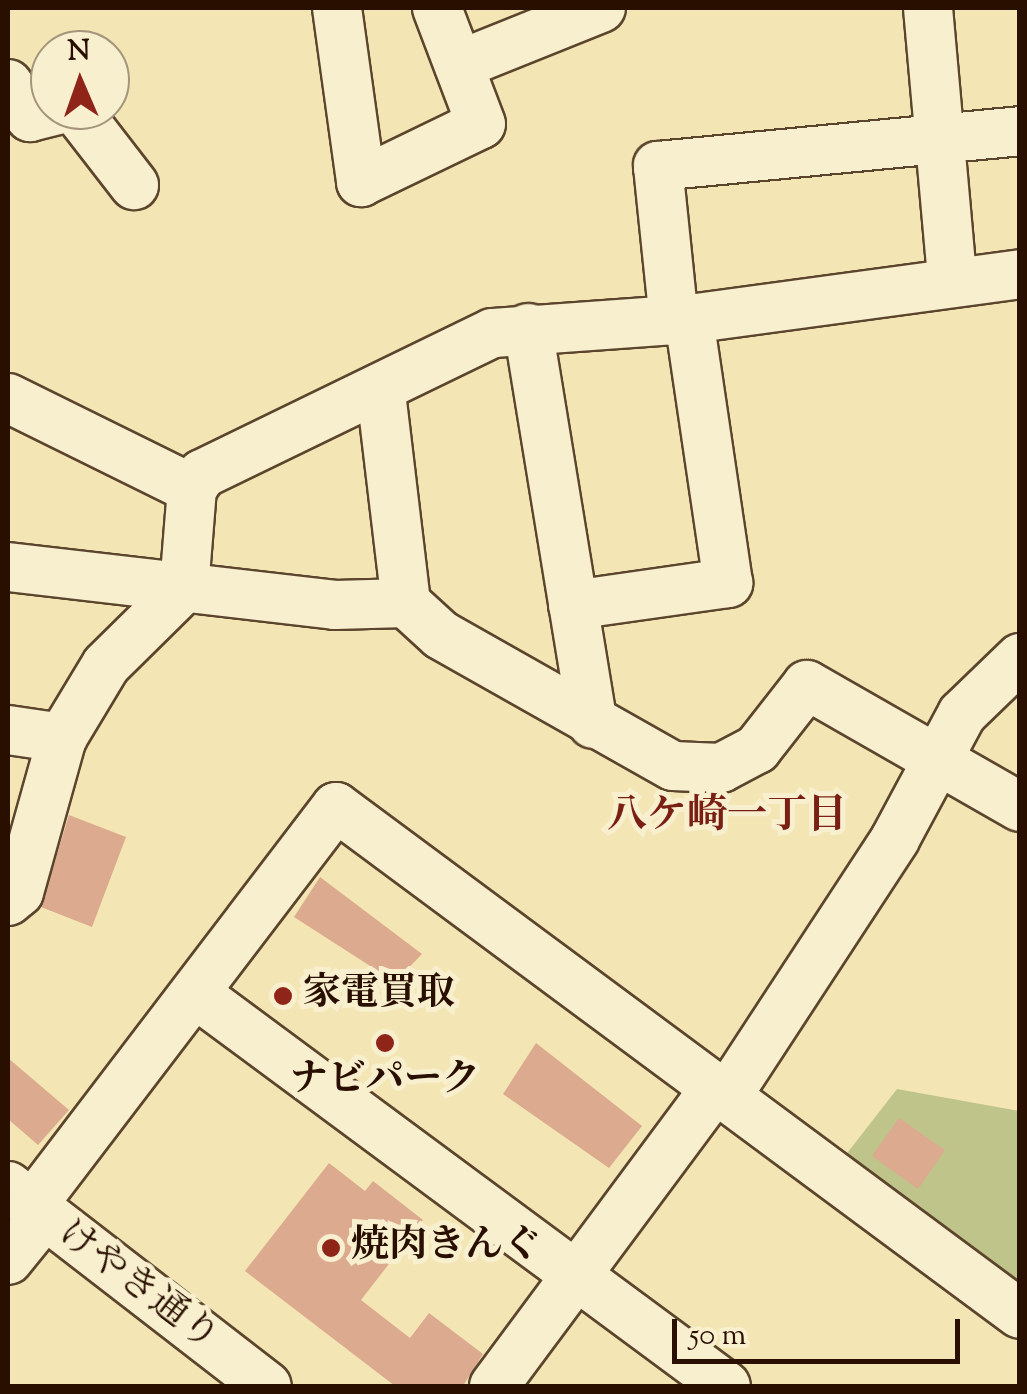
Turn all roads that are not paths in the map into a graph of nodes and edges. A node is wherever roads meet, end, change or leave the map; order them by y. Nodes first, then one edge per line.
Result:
1 (337, 8) edge
2 (437, 8) edge
3 (601, 8) edge
4 (928, 8) edge
5 (459, 65) junction
6 (8, 84) edge
7 (30, 117) edge
8 (91, 130) edge
9 (1020, 130) edge
10 (938, 139) junction
11 (134, 185) dead end
12 (1020, 274) edge
13 (952, 279) junction
14 (681, 320) junction
15 (528, 328) junction
16 (381, 392) junction
17 (8, 398) edge
18 (192, 489) junction
19 (8, 567) edge
20 (184, 588) junction
21 (406, 603) junction
22 (573, 605) junction
23 (1020, 658) edge
24 (593, 724) junction
25 (8, 730) edge
26 (62, 738) junction
27 (940, 756) junction
28 (1020, 807) edge
29 (8, 901) edge
30 (196, 994) junction
31 (722, 1092) junction
32 (27, 1203) edge
33 (8, 1260) edge
34 (577, 1274) junction
35 (1020, 1314) edge
36 (268, 1386) edge
37 (494, 1386) edge
38 (726, 1386) edge

1 - 5 street
2 - 5 street
3 - 5 street
4 - 10 street
6 - 7 street
8 - 11 street
9 - 10 street
10 - 13 street
10 - 14 street
12 - 13 street
13 - 14 street
14 - 15 street
14 - 22 street
15 - 16 street
15 - 22 street
16 - 18 street
16 - 21 street
17 - 18 street
18 - 20 street
19 - 20 street
20 - 21 street
20 - 26 street
21 - 24 street
22 - 24 street
23 - 27 street
24 - 27 street
25 - 26 street
26 - 29 street
27 - 28 street
27 - 31 street
30 - 31 street
30 - 32 street
30 - 34 street
31 - 34 street
31 - 35 street
32 - 33 street
32 - 36 street, けやき通り
34 - 37 street
34 - 38 street

